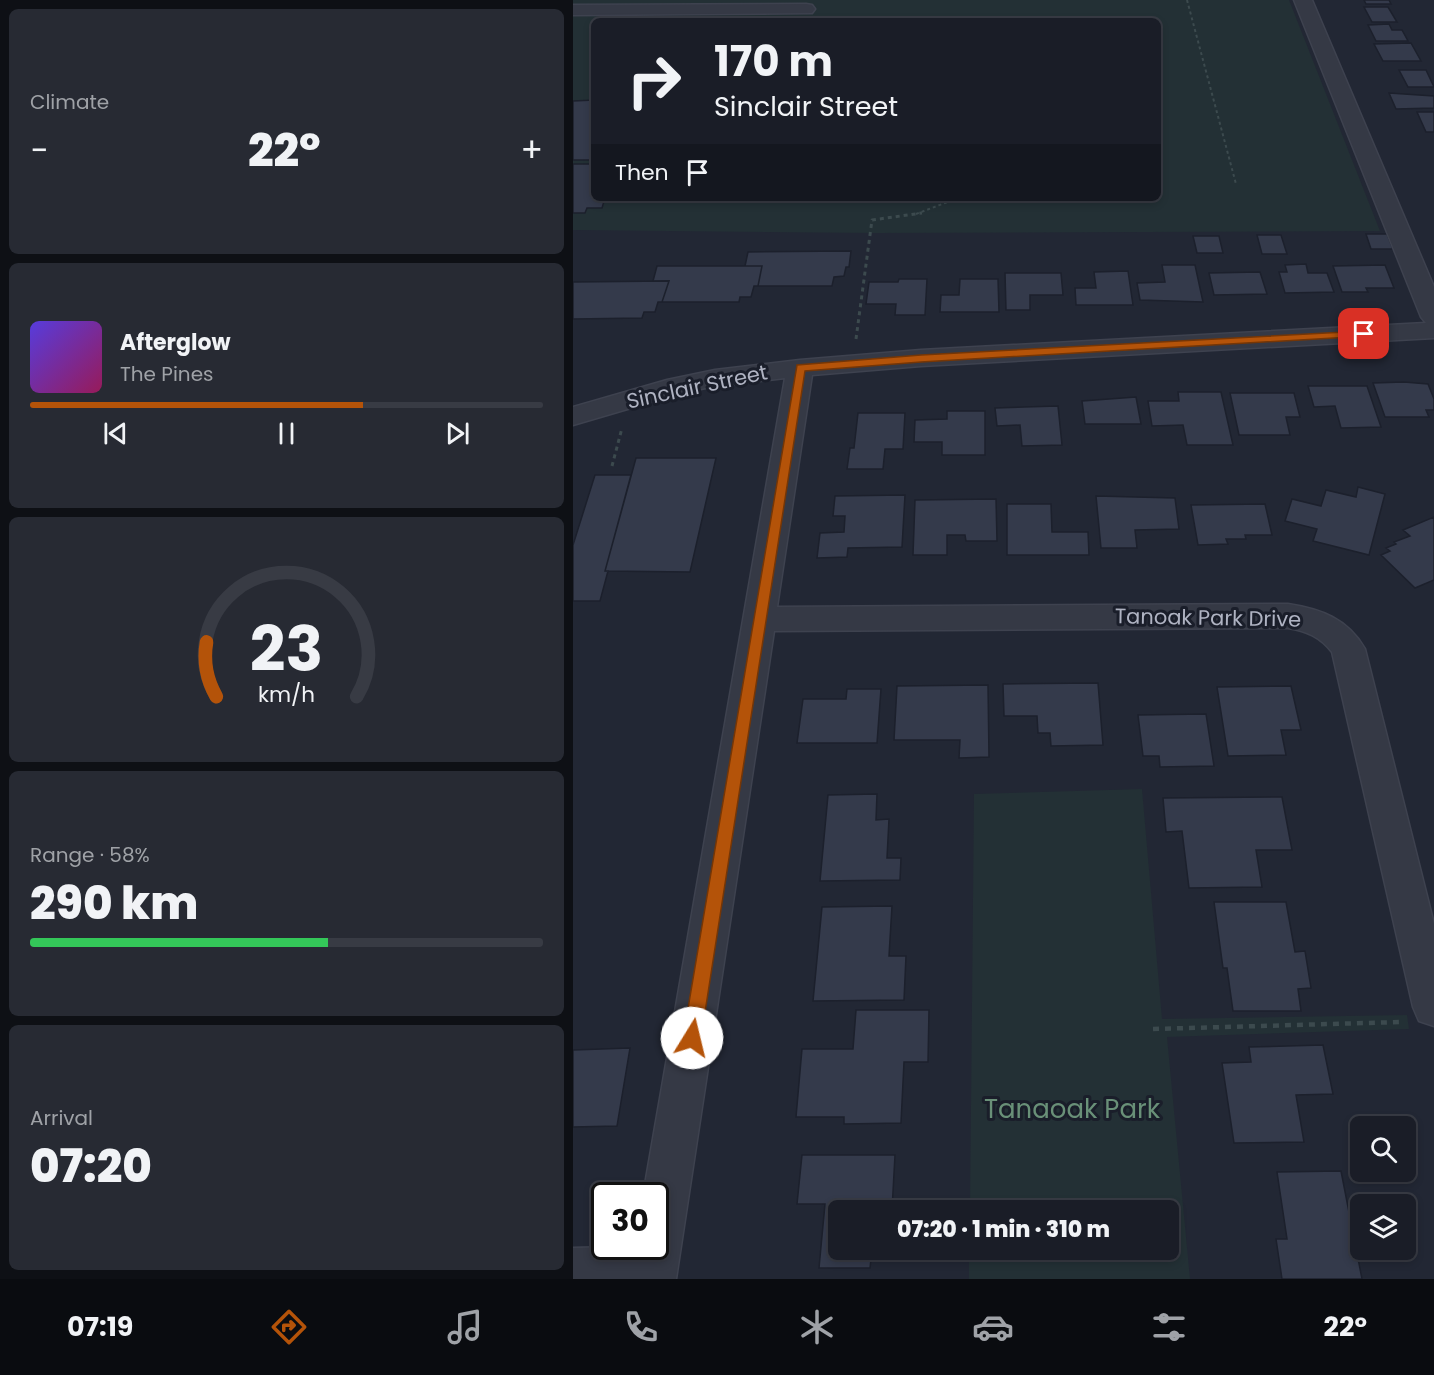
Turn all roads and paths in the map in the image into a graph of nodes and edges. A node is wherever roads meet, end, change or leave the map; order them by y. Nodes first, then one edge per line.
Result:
1 (1187, 0) edge
2 (1303, 0) edge
3 (806, 9) dead end
4 (573, 10) edge
5 (1236, 184) dead end
6 (952, 201) edge
7 (1434, 317) edge
8 (1434, 330) edge
9 (853, 363) junction
10 (800, 368) junction
11 (573, 417) edge
12 (622, 427) dead end
13 (612, 466) dead end
14 (761, 619) junction
15 (1423, 1014) edge
16 (1153, 1029) dead end
17 (573, 1272) edge
18 (653, 1275) edge

1 - 5 path
2 - 7 street
3 - 4 street
6 - 9 path
8 - 9 street, Sinclair Street
9 - 10 street, Sinclair Street
10 - 11 street, Sinclair Street
10 - 14 street
12 - 13 path
14 - 15 street, Tanoak Park Drive
14 - 18 street
15 - 16 path
17 - 18 street

